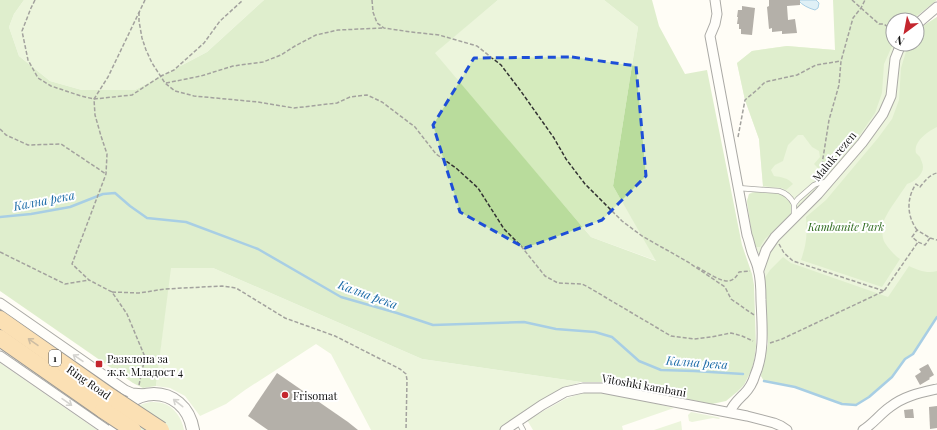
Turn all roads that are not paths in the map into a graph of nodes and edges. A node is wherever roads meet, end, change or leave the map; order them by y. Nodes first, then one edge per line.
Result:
1 (715, 0) edge
2 (937, 7) edge
3 (925, 17) edge
4 (898, 52) edge
5 (824, 183) junction
6 (738, 188) junction
7 (794, 204) junction
8 (794, 218) junction
9 (759, 270) junction
10 (0, 303) edge
11 (0, 319) edge
12 (0, 338) edge
13 (0, 356) edge
14 (937, 389) edge
15 (148, 394) junction
16 (107, 404) junction
17 (730, 412) junction
18 (518, 421) junction
19 (107, 430) edge
20 (114, 430) edge
21 (133, 430) edge
22 (161, 430) edge
23 (193, 430) edge
24 (505, 430) edge
25 (523, 430) edge
26 (787, 430) edge
27 (863, 430) edge

1 - 6 street
2 - 3 street
4 - 5 street, Maluk rezen
5 - 7 lane
5 - 8 street, Maluk rezen
6 - 7 lane
6 - 9 street
7 - 8 lane
8 - 9 street, Maluk rezen
9 - 17 street
15 -> 10 street
16 -> 11 highway, Ring Road / 1
12 - 16 highway, Ring Road / 1
13 -> 19 street
14 - 27 street
15 - 20 street
23 -> 15 street
16 - 21 highway, Ring Road / 1, bridge
16 - 22 highway, Ring Road / 1, bridge
17 - 18 street, Vitoshki kambani
17 - 26 street, Vitoshki kambani
18 - 24 street, Vitoshki kambani
18 - 25 lane

